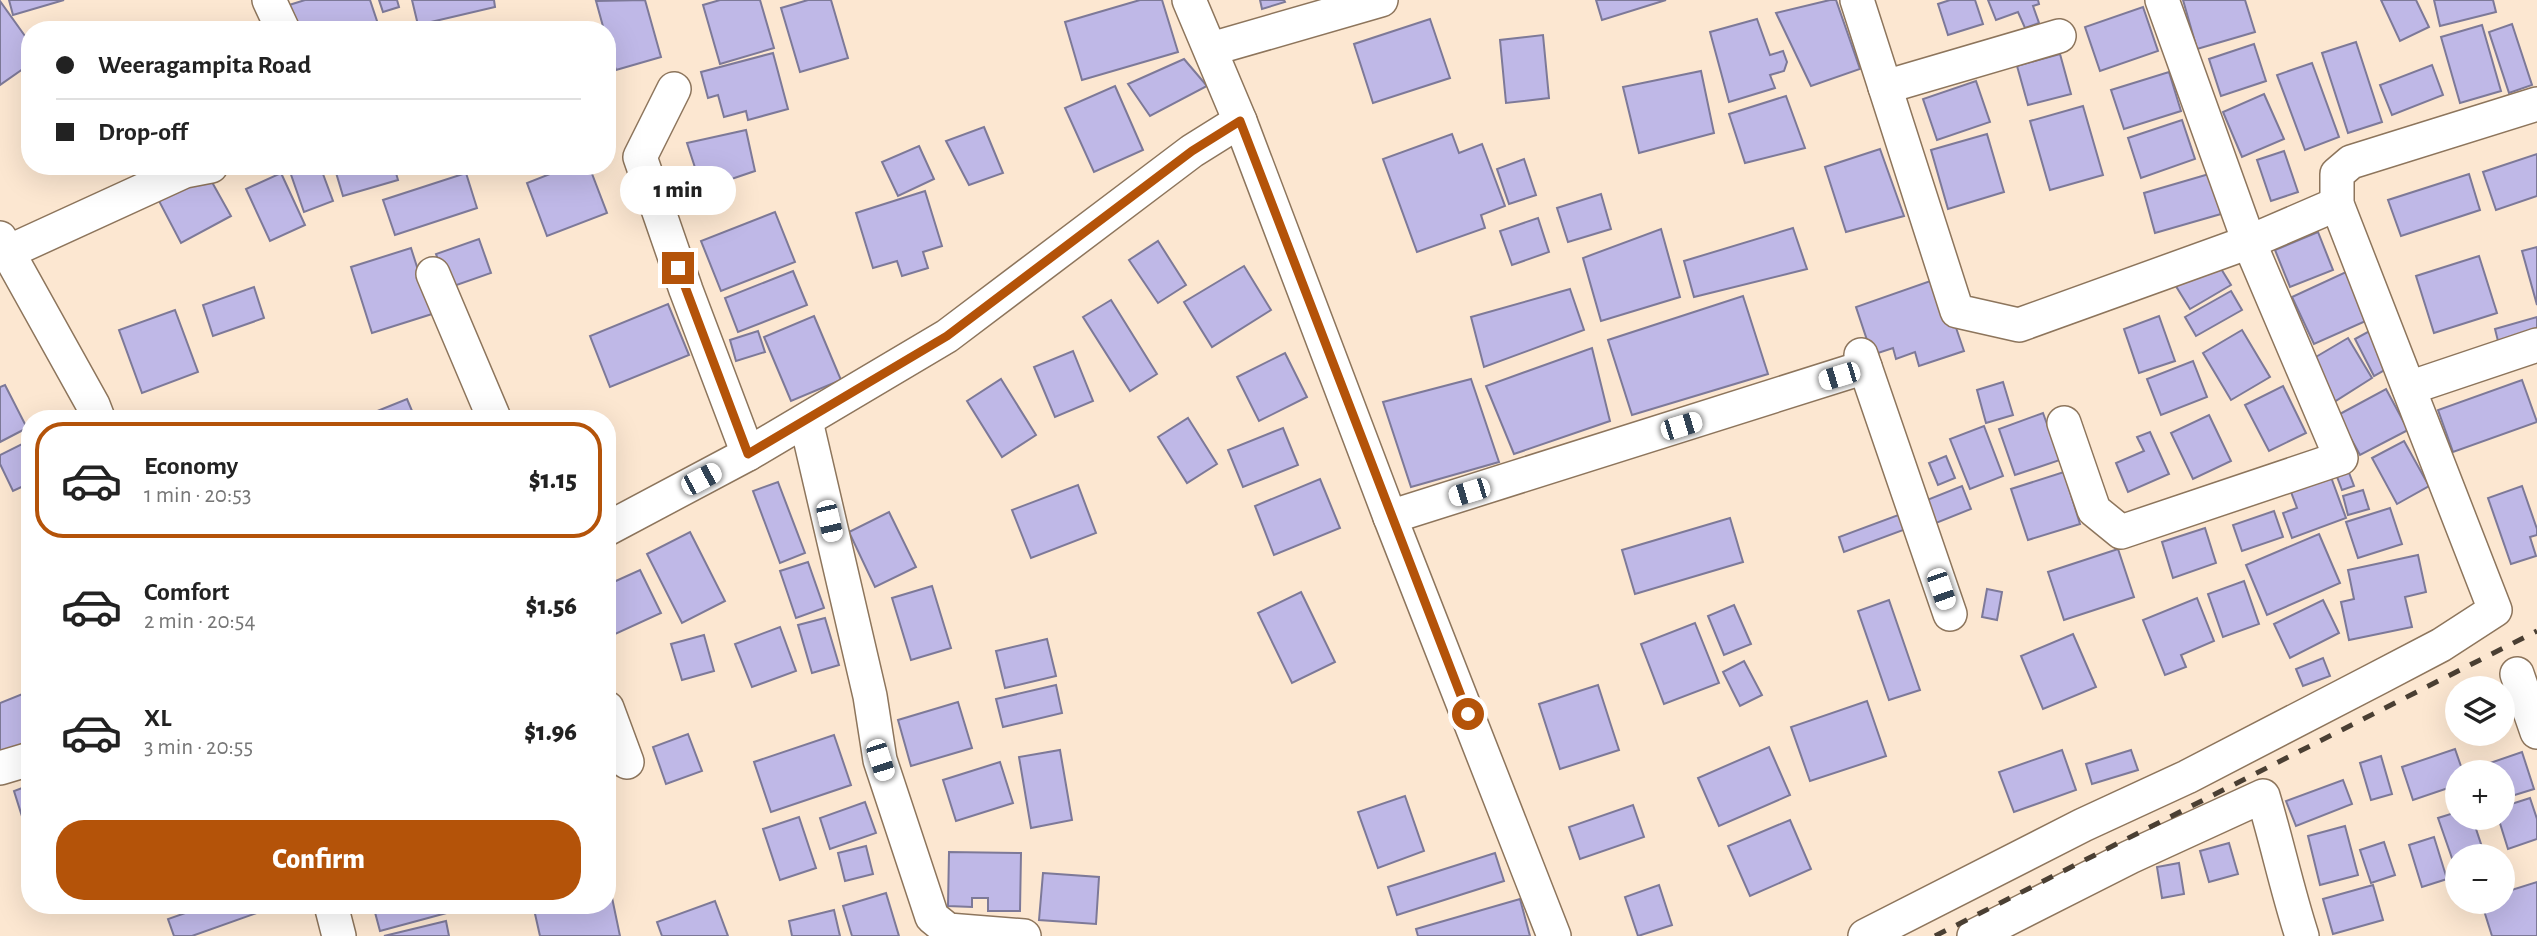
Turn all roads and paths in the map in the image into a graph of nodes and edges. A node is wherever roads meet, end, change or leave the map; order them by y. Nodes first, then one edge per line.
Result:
1 (269, 0) edge
2 (1189, 0) edge
3 (1381, 0) edge
4 (1857, 0) edge
5 (2162, 0) edge
6 (279, 21) edge
7 (2059, 36) dead end
8 (1211, 49) junction
9 (1885, 87) junction
10 (674, 89) dead end
11 (2537, 104) edge
12 (1240, 121) junction
13 (175, 175) edge
14 (2337, 204) junction
15 (2249, 242) junction
16 (4, 245) edge
17 (433, 274) dead end
18 (2537, 345) edge
19 (2409, 388) junction
20 (95, 410) edge
21 (491, 410) edge
22 (806, 421) junction
23 (2064, 423) dead end
24 (748, 454) junction
25 (1390, 517) junction
26 (616, 524) edge
27 (1950, 614) dead end
28 (2517, 674) dead end
29 (616, 732) edge
30 (2537, 732) edge
31 (21, 762) edge
32 (627, 762) dead end
33 (0, 768) edge
34 (333, 914) edge
35 (339, 936) edge
36 (1024, 936) edge
37 (1554, 936) edge
38 (1865, 936) edge
39 (1974, 936) edge
40 (2302, 936) edge

1 - 6 street
2 - 8 street
3 - 8 street
4 - 9 street
5 - 15 street
7 - 9 street
8 - 12 street
9 - 15 street
10 - 24 street
11 - 14 street
12 - 22 street
12 - 25 street
13 - 16 street
14 - 15 street
14 - 19 street
15 - 23 street
16 - 20 street
17 - 21 street
18 - 19 street
19 - 38 street
22 - 24 street
22 - 36 street
24 - 26 street
25 - 27 street
25 - 37 street
28 - 30 street
29 - 32 street
31 - 33 street
34 - 35 street
39 - 40 street

